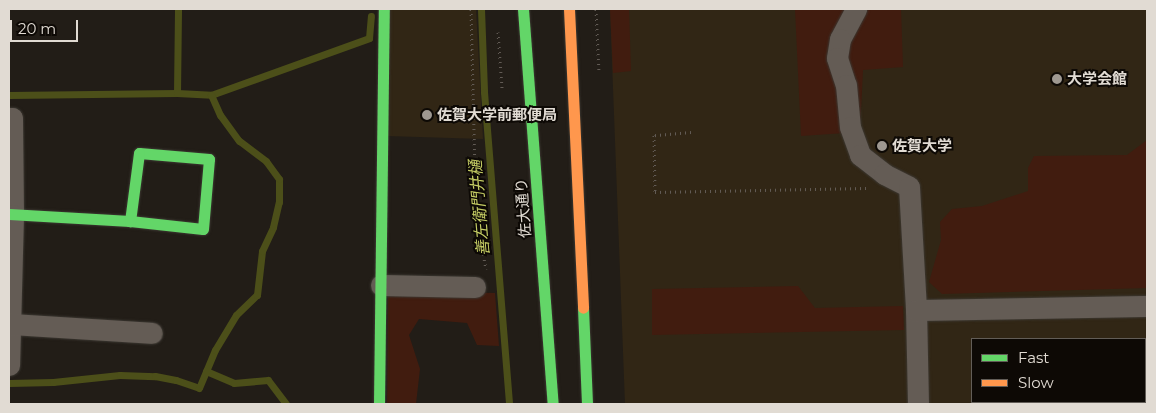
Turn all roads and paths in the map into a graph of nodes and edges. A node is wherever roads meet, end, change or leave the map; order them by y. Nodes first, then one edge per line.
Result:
1 (384, 9) edge
2 (471, 9) edge
3 (523, 9) edge
4 (569, 9) edge
5 (856, 9) edge
6 (9, 118) edge
7 (691, 132) dead end
8 (870, 188) dead end
9 (11, 215) edge
10 (130, 221) junction
11 (10, 267) edge
12 (380, 285) junction
13 (475, 287) joint
14 (1147, 306) edge
15 (916, 310) junction
16 (10, 324) edge
17 (152, 333) dead end
18 (9, 365) edge
19 (379, 404) edge
20 (553, 404) edge
21 (587, 404) edge
22 (918, 404) edge

1 - 12 street
2 - 13 path
3 - 20 street, 佐大通り
4 - 21 street
5 - 15 street
6 - 9 street
7 - 8 path
9 - 10 street
9 - 11 street
10 - 10 street
11 - 16 street
12 - 13 street
12 - 19 street
14 - 15 street
15 - 22 street
16 - 17 street
16 - 18 street

